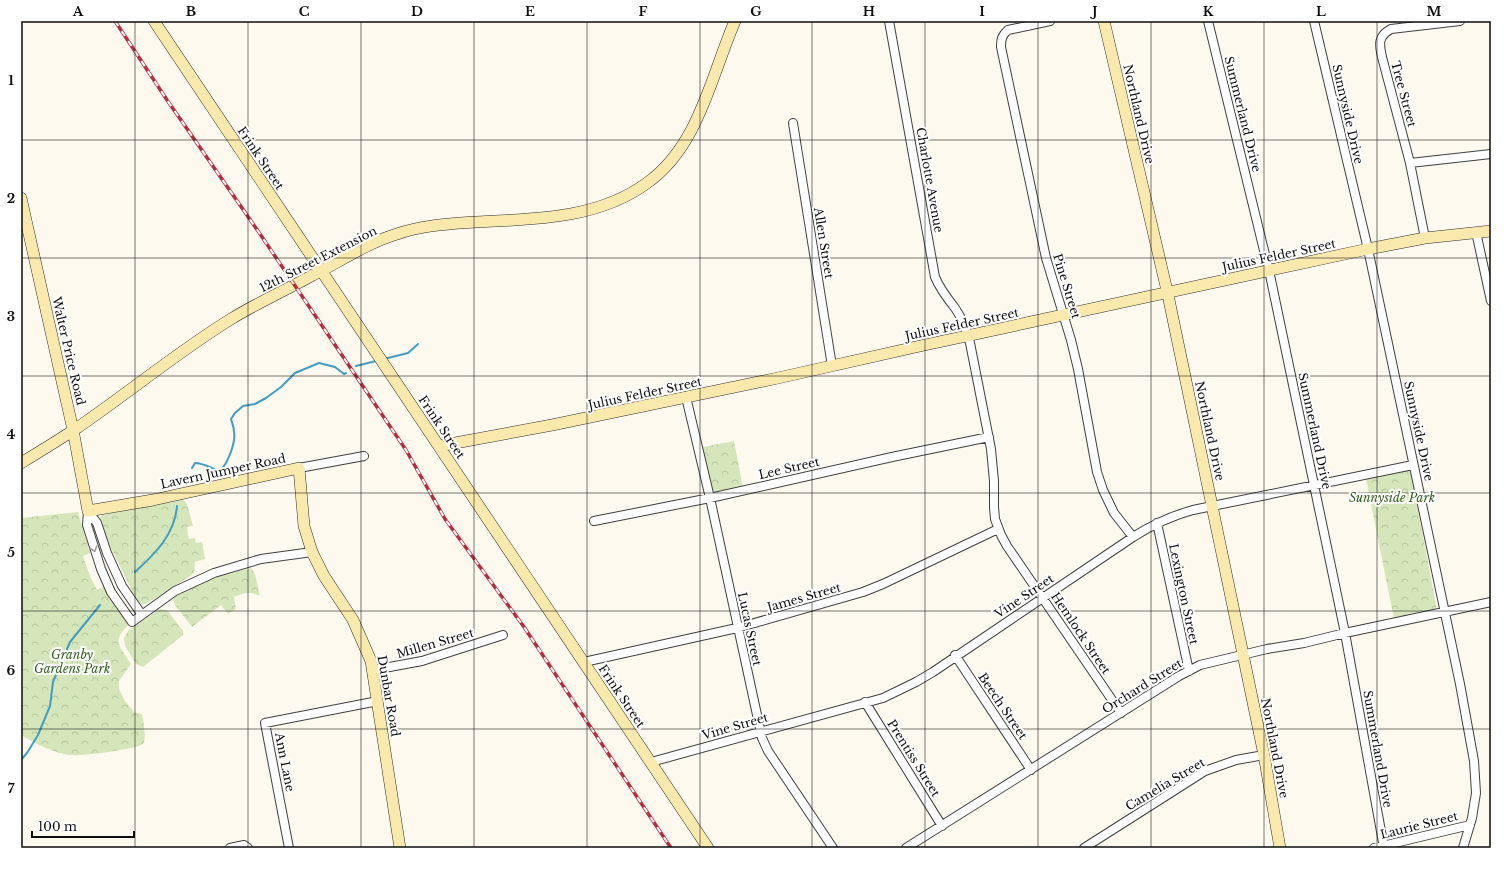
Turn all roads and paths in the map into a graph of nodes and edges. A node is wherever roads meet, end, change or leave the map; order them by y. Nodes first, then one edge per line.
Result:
1 (154, 21) edge
2 (735, 21) edge
3 (889, 21) edge
4 (1050, 21) edge
5 (1104, 21) edge
6 (1208, 21) edge
7 (1314, 21) edge
8 (1460, 21) edge
9 (793, 123) dead end
10 (1491, 154) edge
11 (1410, 163) junction
12 (21, 198) edge
13 (1491, 231) edge
14 (1476, 232) junction
15 (1425, 238) junction
16 (1368, 249) junction
17 (1269, 270) junction
18 (321, 271) junction
19 (1168, 292) junction
20 (1491, 301) edge
21 (1063, 315) junction
22 (968, 336) junction
23 (832, 366) junction
24 (686, 397) junction
25 (73, 430) junction
26 (989, 437) junction
27 (439, 446) junction
28 (364, 456) dead end
29 (21, 463) edge
30 (1413, 465) junction
31 (299, 468) junction
32 (1314, 486) junction
33 (710, 498) junction
34 (1213, 506) junction
35 (88, 511) junction
36 (594, 521) dead end
37 (1157, 523) junction
38 (998, 529) junction
39 (1133, 537) junction
40 (312, 552) junction
41 (1043, 598) junction
42 (1491, 602) edge
43 (1444, 612) junction
44 (142, 615) junction
45 (737, 628) junction
46 (1345, 633) junction
47 (503, 635) dead end
48 (955, 655) junction
49 (1244, 655) junction
50 (584, 662) junction
51 (373, 670) junction
52 (1189, 670) junction
53 (378, 701) junction
54 (865, 702) junction
55 (1121, 713) junction
56 (760, 731) junction
57 (1264, 755) junction
58 (651, 762) junction
59 (1031, 770) junction
60 (1470, 825) junction
61 (942, 826) junction
62 (1384, 847) edge
63 (230, 848) edge
64 (248, 848) edge
65 (289, 848) edge
66 (400, 848) edge
67 (708, 848) edge
68 (833, 848) edge
69 (906, 848) edge
70 (1084, 848) edge
71 (1280, 848) edge
72 (1374, 848) edge
73 (1463, 848) edge

1 - 18 street, Frink Street
2 - 18 street, 12th Street Extension
3 - 22 street, Charlotte Avenue
4 - 21 street, Pine Street
5 - 19 street, Northland Drive
6 - 17 street, Summerland Drive
7 - 16 street, Sunnyside Drive
8 - 11 street, Tree Street
9 - 23 street, Allen Street
10 - 11 street
11 - 15 street, Tree Street
12 - 25 street, Walter Price Road
13 - 14 street, Julius Felder Street
14 - 15 street, Julius Felder Street
14 - 20 street
15 - 16 street, Julius Felder Street
16 - 17 street, Julius Felder Street
16 - 30 street, Sunnyside Drive
17 - 19 street, Julius Felder Street
17 - 32 street, Summerland Drive
18 - 25 street, 12th Street Extension
18 - 27 street, Frink Street
19 - 21 street, Julius Felder Street
19 - 34 street, Northland Drive
21 - 22 street, Julius Felder Street
21 - 39 street, Pine Street
22 - 23 street, Julius Felder Street
22 - 26 street, Hemlock Street
23 - 24 street, Julius Felder Street
24 - 27 street, Julius Felder Street
24 - 33 street, Lucas Street
25 - 29 street, 12th Street Extension
25 - 35 street, Walter Price Road
26 - 33 street, Lee Street
26 - 38 street, Hemlock Street
27 - 50 street, Frink Street
28 - 31 street, Lavern Jumper Road
30 - 32 street, Vine Street
30 - 43 street, Sunnyside Drive
31 - 35 street, Lavern Jumper Road
31 - 40 street, Dunbar Road
32 - 34 street, Vine Street
32 - 46 street, Summerland Drive
33 - 36 street, Lee Street
33 - 45 street, Lucas Street
34 - 37 street, Vine Street
34 - 49 street, Northland Drive
35 - 44 street
35 -> 44 street
37 - 39 street, Vine Street
37 - 52 street, Lexington Street
38 - 41 street, Hemlock Street
38 - 45 street, James Street
39 - 41 street, Vine Street
40 - 44 street
40 - 51 street, Dunbar Road
41 - 48 street, Vine Street
41 - 55 street, Hemlock Street
42 - 43 street, Orchard Street
43 - 46 street, Orchard Street
43 - 60 street, Sunnyside Drive
45 - 50 street, James Street
45 - 56 street, Lucas Street
46 - 49 street, Orchard Street
46 - 62 street, Summerland Drive
47 - 51 street, Millen Street
48 - 54 street, Vine Street
48 - 59 street, Beech Street
49 - 52 street, Orchard Street
49 - 57 street, Northland Drive
50 - 58 street, Frink Street
51 - 53 street, Dunbar Road
52 - 55 street, Orchard Street
53 - 65 street, Ann Lane
53 - 66 street, Dunbar Road
54 - 56 street, Vine Street
54 - 61 street, Prentiss Street
55 - 59 street, Orchard Street
56 - 58 street, Vine Street
56 - 68 street, Lucas Street
57 - 70 street, Camelia Street
57 - 71 street, Northland Drive
58 - 67 street, Frink Street
59 - 61 street, Orchard Street
60 - 62 street, Laurie Street
60 - 73 street, Sunnyside Drive
61 - 69 street, Orchard Street
62 - 72 street, Laurie Street
63 - 64 street

